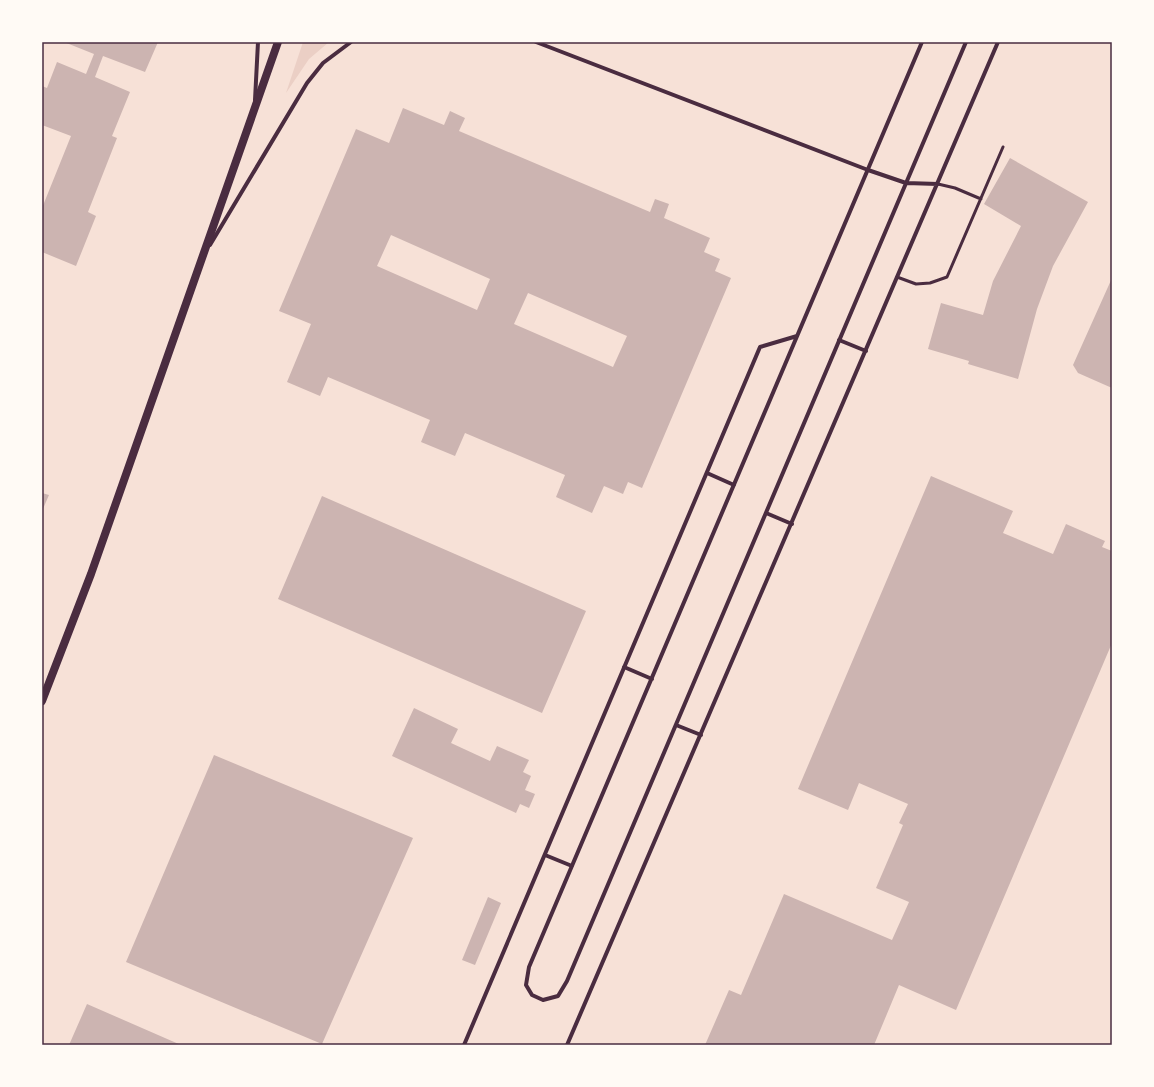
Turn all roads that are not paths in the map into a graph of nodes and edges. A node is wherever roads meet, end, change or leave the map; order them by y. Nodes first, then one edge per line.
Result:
1 (258, 42) edge
2 (278, 42) edge
3 (351, 42) edge
4 (536, 42) edge
5 (922, 42) edge
6 (966, 42) edge
7 (998, 42) edge
8 (255, 108) junction
9 (1004, 147) dead end
10 (868, 170) junction
11 (906, 183) junction
12 (938, 184) junction
13 (981, 199) junction
14 (202, 259) junction
15 (897, 277) junction
16 (797, 336) junction
17 (839, 340) junction
18 (866, 351) junction
19 (707, 473) junction
20 (734, 485) junction
21 (766, 513) junction
22 (792, 524) junction
23 (624, 668) junction
24 (652, 678) junction
25 (42, 702) edge
26 (676, 725) junction
27 (700, 735) junction
28 (545, 855) junction
29 (572, 866) junction
30 (464, 1045) edge
31 (567, 1045) edge

1 - 8 street
2 - 8 main road
3 - 14 street
4 - 10 street
5 - 10 street
6 - 11 street
7 - 12 street
8 - 14 main road
9 - 13 lane
10 - 11 street
10 - 16 street
11 - 12 street
11 - 17 street
12 - 13 lane
12 - 15 street
13 - 15 lane
14 - 25 main road
15 - 18 street
16 - 19 street
16 - 20 street
17 - 18 street
17 - 21 street
18 - 22 street
19 - 20 street
19 - 23 street
20 - 24 street
21 - 22 street
21 - 26 street
22 - 27 street
23 - 24 street
23 - 28 street
24 - 29 street
26 - 27 street
26 - 29 street
27 - 31 street
28 - 29 street
28 - 30 street

